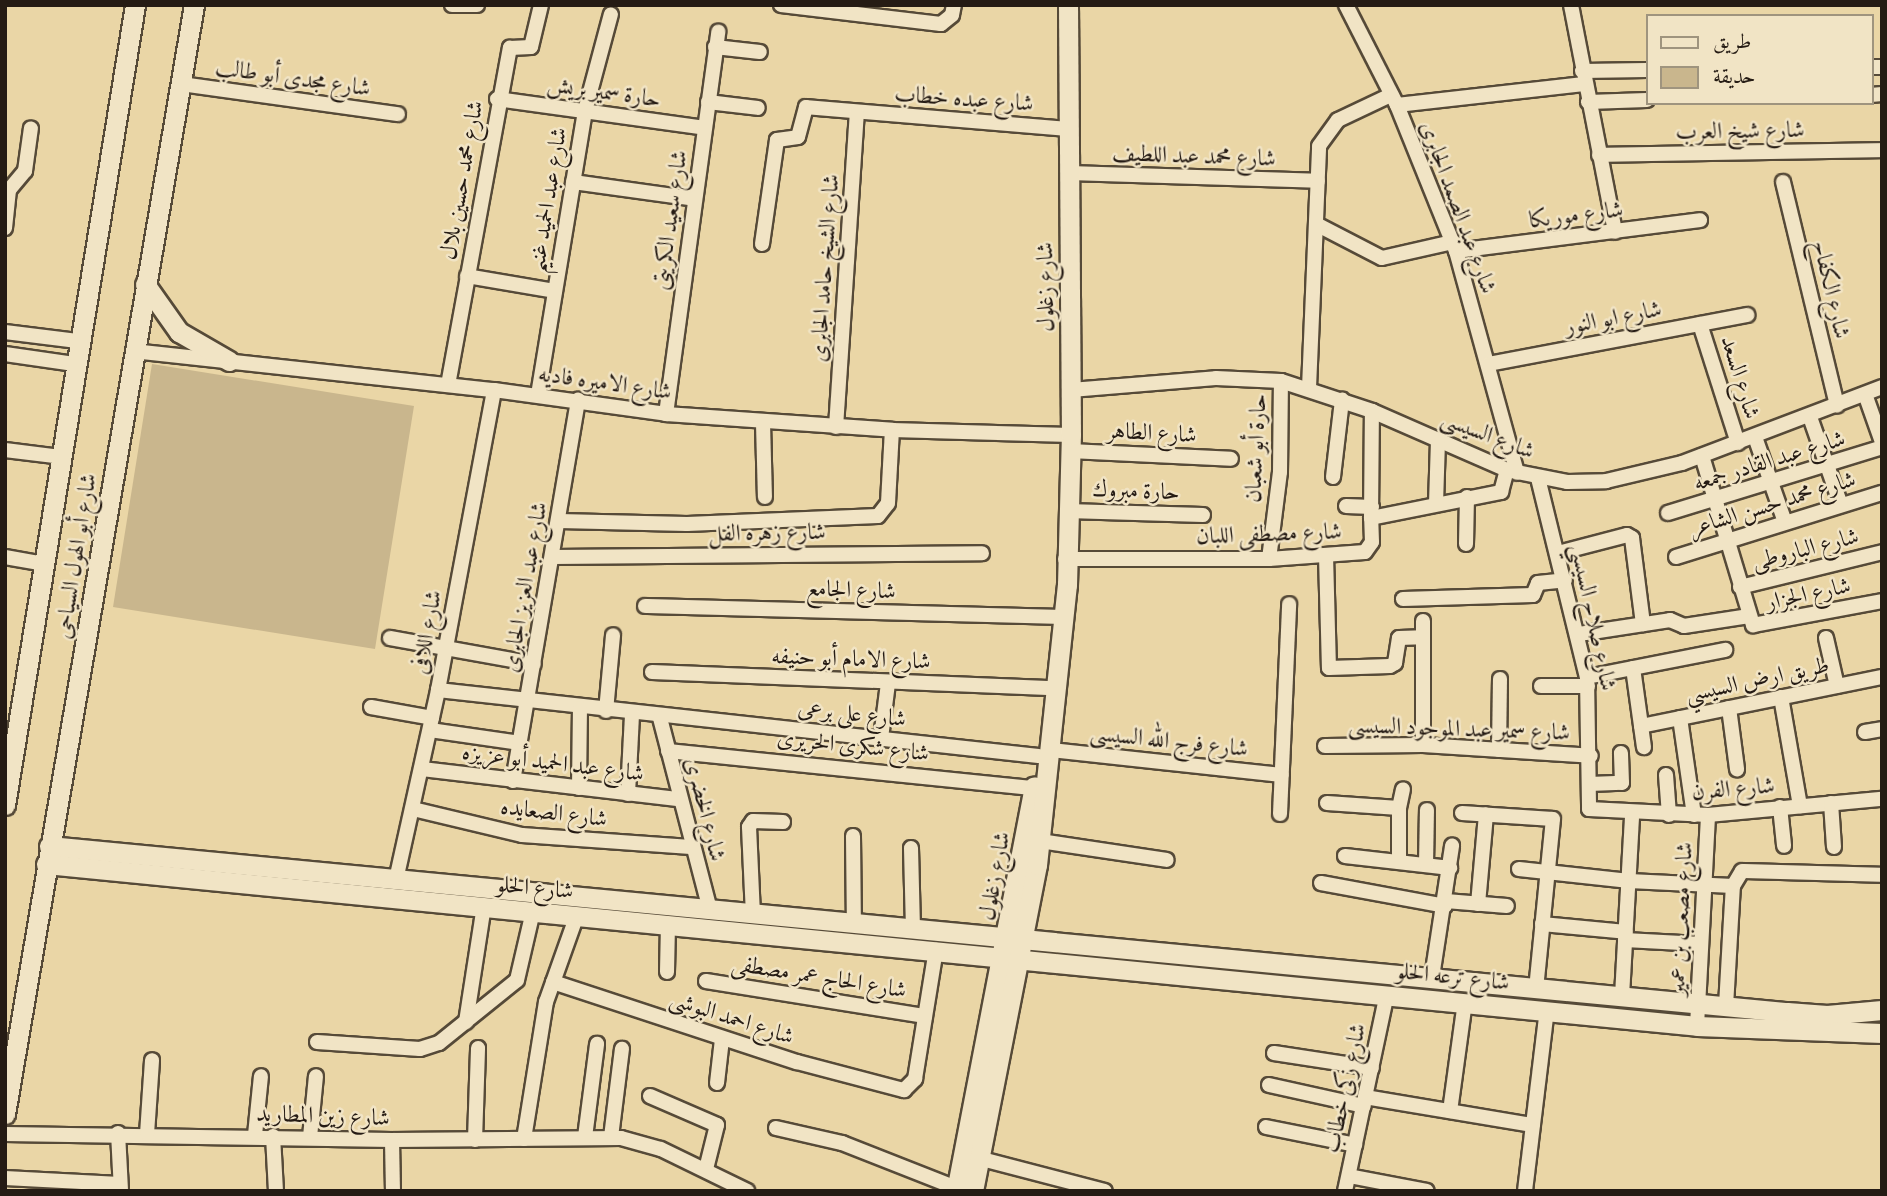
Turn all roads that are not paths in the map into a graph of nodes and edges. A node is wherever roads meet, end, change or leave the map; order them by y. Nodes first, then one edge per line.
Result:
1 (135, 5) edge
2 (194, 5) edge
3 (452, 5) edge
4 (477, 5) edge
5 (541, 5) edge
6 (781, 5) edge
7 (954, 5) edge
8 (1068, 5) edge
9 (1346, 5) edge
10 (1570, 5) edge
11 (844, 9) edge
12 (611, 14) dead end
13 (760, 52) dead end
14 (1646, 70) edge
15 (1583, 78) junction
16 (181, 84) junction
17 (498, 99) junction
18 (1394, 100) junction
19 (1646, 100) edge
20 (708, 102) junction
21 (1588, 102) junction
22 (758, 108) dead end
23 (585, 111) junction
24 (857, 113) junction
25 (398, 114) dead end
26 (31, 128) dead end
27 (705, 128) junction
28 (1067, 129) junction
29 (1882, 150) edge
30 (1599, 156) junction
31 (1068, 173) junction
32 (1318, 181) junction
33 (573, 182) junction
34 (1783, 182) dead end
35 (695, 199) junction
36 (1700, 220) dead end
37 (1316, 224) junction
38 (5, 228) edge
39 (1615, 232) junction
40 (762, 244) dead end
41 (1455, 247) junction
42 (467, 276) junction
43 (145, 284) junction
44 (555, 291) junction
45 (1747, 315) dead end
46 (1700, 324) junction
47 (5, 332) edge
48 (77, 341) junction
49 (133, 351) junction
50 (5, 354) edge
51 (229, 361) junction
52 (74, 364) junction
53 (1488, 364) junction
54 (1281, 382) junction
55 (448, 385) junction
56 (1882, 387) edge
57 (1309, 388) junction
58 (494, 390) junction
59 (1071, 390) junction
60 (1865, 394) junction
61 (538, 395) junction
62 (578, 400) junction
63 (1342, 400) junction
64 (1837, 406) junction
65 (1372, 411) junction
66 (666, 414) junction
67 (1810, 417) junction
68 (763, 423) junction
69 (836, 427) junction
70 (892, 430) junction
71 (1755, 437) junction
72 (1438, 440) junction
73 (1882, 442) edge
74 (1071, 443) junction
75 (1738, 443) junction
76 (1882, 447) edge
77 (5, 450) edge
78 (1702, 456) junction
79 (61, 457) junction
80 (1231, 459) dead end
81 (1827, 466) junction
82 (1512, 472) junction
83 (1333, 477) dead end
84 (1538, 478) junction
85 (1772, 484) junction
86 (1882, 493) edge
87 (765, 497) dead end
88 (1467, 497) junction
89 (1715, 502) junction
90 (1436, 504) junction
91 (1841, 505) junction
92 (1346, 506) dead end
93 (1067, 511) junction
94 (1371, 512) junction
95 (1668, 513) dead end
96 (1203, 515) dead end
97 (559, 521) junction
98 (1785, 522) junction
99 (1727, 540) junction
100 (1466, 544) dead end
101 (982, 552) dead end
102 (1882, 552) edge
103 (1558, 553) junction
104 (1326, 555) junction
105 (5, 557) edge
106 (553, 557) junction
107 (1676, 557) dead end
108 (1269, 559) junction
109 (1065, 563) junction
110 (44, 564) junction
111 (1565, 580) junction
112 (1740, 587) junction
113 (1403, 599) dead end
114 (1882, 601) edge
115 (1289, 604) dead end
116 (645, 606) dead end
117 (1749, 616) junction
118 (1056, 617) junction
119 (1423, 621) dead end
120 (1643, 624) junction
121 (1579, 634) junction
122 (613, 635) dead end
123 (1422, 637) junction
124 (390, 638) dead end
125 (1826, 638) dead end
126 (445, 650) junction
127 (1725, 650) dead end
128 (534, 664) junction
129 (1633, 668) junction
130 (652, 672) dead end
131 (1882, 677) edge
132 (1500, 679) dead end
133 (1588, 681) junction
134 (888, 683) junction
135 (1541, 686) dead end
136 (1837, 686) junction
137 (1048, 688) junction
138 (438, 690) junction
139 (1781, 697) junction
140 (527, 701) junction
141 (371, 707) dead end
142 (580, 708) junction
143 (1729, 708) junction
144 (606, 711) junction
145 (632, 714) junction
146 (660, 718) junction
147 (1679, 718) junction
148 (431, 724) junction
149 (1641, 726) junction
150 (1882, 729) edge
151 (1865, 732) dead end
152 (881, 738) junction
153 (520, 743) junction
154 (1423, 745) junction
155 (1325, 746) dead end
156 (1644, 747) dead end
157 (1499, 750) junction
158 (668, 751) junction
159 (1044, 753) junction
160 (1621, 753) dead end
161 (1591, 756) junction
162 (422, 769) junction
163 (1737, 769) dead end
164 (1282, 775) junction
165 (1667, 775) dead end
166 (513, 781) junction
167 (1589, 784) junction
168 (579, 788) junction
169 (1034, 788) junction
170 (1403, 789) dead end
171 (628, 794) junction
172 (678, 799) junction
173 (1882, 799) edge
174 (1326, 803) dead end
175 (1831, 803) junction
176 (5, 805) edge
177 (1800, 806) junction
178 (1780, 807) junction
179 (1399, 808) junction
180 (413, 809) junction
181 (1589, 809) joint
182 (1427, 810) dead end
183 (1462, 813) dead end
184 (1280, 814) dead end
185 (1486, 814) junction
186 (1632, 815) junction
187 (1669, 815) junction
188 (1701, 815) junction
189 (783, 822) dead end
190 (853, 836) dead end
191 (1040, 841) junction
192 (1452, 846) dead end
193 (1784, 846) dead end
194 (691, 847) junction
195 (1834, 847) dead end
196 (911, 848) dead end
197 (47, 855) junction
198 (1345, 856) dead end
199 (1167, 860) dead end
200 (111, 861) junction
201 (1399, 862) junction
202 (1426, 865) junction
203 (1450, 868) junction
204 (1519, 869) dead end
205 (1549, 872) junction
206 (1882, 875) edge
207 (396, 880) junction
208 (1735, 880) junction
209 (1629, 881) junction
210 (1321, 883) dead end
211 (1705, 884) junction
212 (1446, 904) junction
213 (1478, 904) junction
214 (484, 906) junction
215 (1507, 906) dead end
216 (710, 910) junction
217 (533, 911) junction
218 (576, 915) junction
219 (754, 915) junction
220 (668, 924) junction
221 (1542, 924) junction
222 (855, 925) junction
223 (912, 929) junction
224 (888, 936) junction
225 (1625, 936) junction
226 (1016, 937) junction
227 (1701, 944) junction
228 (936, 950) junction
229 (1013, 957) junction
230 (667, 972) dead end
231 (1432, 977) junction
232 (706, 981) dead end
233 (553, 982) junction
234 (1536, 988) junction
235 (1387, 994) junction
236 (1622, 996) junction
237 (1465, 1002) junction
238 (1698, 1003) junction
239 (1726, 1006) junction
240 (1547, 1010) junction
241 (1882, 1010) edge
242 (925, 1016) junction
243 (466, 1022) junction
244 (1697, 1026) junction
245 (1882, 1033) edge
246 (722, 1039) junction
247 (317, 1042) dead end
248 (597, 1045) dead end
249 (478, 1048) dead end
250 (622, 1049) dead end
251 (1274, 1053) dead end
252 (152, 1060) dead end
253 (1371, 1068) junction
254 (261, 1076) dead end
255 (316, 1076) dead end
256 (717, 1083) dead end
257 (1269, 1085) dead end
258 (650, 1096) dead end
259 (1364, 1101) junction
260 (1450, 1111) junction
261 (5, 1114) edge
262 (1533, 1125) junction
263 (1266, 1127) dead end
264 (776, 1128) dead end
265 (5, 1133) edge
266 (118, 1133) junction
267 (147, 1134) junction
268 (255, 1135) junction
269 (273, 1136) junction
270 (310, 1137) junction
271 (611, 1137) junction
272 (585, 1138) junction
273 (524, 1139) junction
274 (392, 1140) junction
275 (475, 1140) junction
276 (1355, 1145) junction
277 (978, 1158) junction
278 (706, 1169) junction
279 (1349, 1176) junction
280 (5, 1178) edge
281 (120, 1187) edge
282 (962, 1190) edge
283 (276, 1191) edge
284 (393, 1191) edge
285 (747, 1191) edge
286 (1105, 1191) edge
287 (1346, 1191) edge
288 (1427, 1191) edge
289 (1525, 1191) edge

1 - 48 street, شارع أبو الهول السياحى
2 - 16 street, شارع أبو الهول السياحى
3 - 4 street
5 - 17 street, شارع محمد حسين بلال
6 - 11 street
7 - 11 street
8 - 28 street, شارع زغلول
9 - 18 street, شارع عبد الصمد الجابرى
10 - 15 street
12 - 23 street, شارع عبد الحميد غنيم
13 - 20 street, شارع سعيد الكريتى
14 - 15 street
15 - 18 street
15 - 21 street
16 - 25 street, شارع مجدى أبو طالب
16 - 43 street, شارع أبو الهول السياحى
17 - 23 street, حارة سمير بريش
17 - 42 street, شارع محمد حسين بلال
18 - 32 street
18 - 41 street, شارع عبد الصمد الجابرى
19 - 21 street
20 - 22 street
20 - 27 street, شارع سعيد الكريتى
21 - 30 street
23 - 27 street, حارة سمير بريش
23 - 33 street, شارع عبد الحميد غنيم
24 - 28 street, شارع عبده خطاب
24 - 40 street, شارع عبده خطاب
24 - 69 street, شارع الشيخ حامد الجابرى
26 - 38 street
27 - 35 street, شارع سعيد الكريتى
28 - 31 street, شارع زغلول
29 - 30 street, شارع شيخ العرب
30 - 39 street
31 - 32 street, شارع محمد عبد اللطيف
31 - 59 street, شارع زغلول
32 - 37 street
33 - 35 street
33 - 44 street, شارع عبد الحميد غنيم
34 - 64 street, شارع الكفاح
35 - 66 street, شارع سعيد الكريتى
36 - 39 street, شارع موريكا
37 - 41 street, شارع موريكا
37 - 57 street
39 - 41 street, شارع موريكا
41 - 53 street, شارع عبد الصمد الجابرى
42 - 44 street
42 - 55 street, شارع محمد حسين بلال
43 - 49 street, شارع أبو الهول السياحى
43 - 51 street
44 - 61 street, شارع عبد الحميد غنيم
45 - 46 street, شارع ابو النور
46 - 53 street, شارع ابو النور
46 - 75 street, شارع السعد
47 - 48 street
48 - 52 street, شارع أبو الهول السياحى
49 - 51 street, شارع الاميره فاديه
49 - 197 street, شارع أبو الهول السياحى
50 - 52 street
51 - 55 street, شارع الاميره فاديه
52 - 79 street, شارع أبو الهول السياحى
53 - 82 street, شارع عبد الصمد الجابرى
54 - 57 street, شارع السيسى
54 - 59 street, شارع السيسى
54 - 108 street, حارة أبو شعبان
55 - 58 street, شارع الاميره فاديه
56 - 60 street, شارع السيسى
57 - 63 street, شارع السيسى
58 - 61 street, شارع الاميره فاديه
58 - 126 street, شارع اللافى
59 - 74 street, شارع زغلول
60 - 64 street, شارع السيسى
60 - 73 street
61 - 62 street, شارع الاميره فاديه
62 - 66 street, شارع الاميره فاديه
62 - 97 street, شارع عبد العزيز الجابرى
63 - 65 street, شارع السيسى
63 - 83 street
64 - 67 street, شارع السيسى
65 - 72 street, شارع السيسى
65 - 94 street
66 - 68 street, شارع الاميره فاديه
67 - 71 street, شارع السيسى
67 - 81 street
68 - 69 street, شارع الاميره فاديه
68 - 87 street
69 - 70 street, شارع الاميره فاديه
70 - 74 street, شارع الاميره فاديه
70 - 97 street
71 - 75 street, شارع السيسى
71 - 85 street
72 - 82 street, شارع السيسى
72 - 90 street
74 - 80 street, شارع الطاهر
74 - 93 street, شارع زغلول
75 - 78 street, شارع السيسى
76 - 81 street, شارع عبد القادر جمعه
77 - 79 street
78 - 84 street, شارع السيسى
78 - 89 street
79 - 110 street, شارع أبو الهول السياحى
81 - 85 street, شارع عبد القادر جمعه
81 - 91 street
82 - 84 street, شارع السيسى
82 - 88 street, شارع مصطفى اللبان
84 - 103 street, شارع صلاح السيسي
85 - 89 street, شارع عبد القادر جمعه
85 - 98 street
86 - 91 street, شارع محمد حسن الشاعر
88 - 90 street, شارع مصطفى اللبان
88 - 100 street
89 - 95 street, شارع عبد القادر جمعه
89 - 99 street
90 - 94 street, شارع مصطفى اللبان
91 - 98 street, شارع محمد حسن الشاعر
92 - 94 street
93 - 96 street, حارة مبروك
93 - 109 street, شارع زغلول
94 - 104 street, شارع مصطفى اللبان
97 - 106 street, شارع عبد العزيز الجابرى
98 - 99 street, شارع محمد حسن الشاعر
99 - 107 street, شارع محمد حسن الشاعر
99 - 112 street
101 - 106 street, شارع زهره الفل
102 - 112 street, شارع الباروطى
103 - 111 street, شارع صلاح السيسي
103 - 120 street
104 - 108 street, شارع مصطفى اللبان
104 - 123 street
105 - 110 street
106 - 128 street, شارع عبد العزيز الجابرى
108 - 109 street, شارع مصطفى اللبان
109 - 118 street, شارع زغلول
109 - 159 street, شارع زغلول
110 - 176 street, شارع أبو الهول السياحى
111 - 113 street
111 - 121 street, شارع صلاح السيسي
112 - 117 street
114 - 117 street, شارع الجزار
115 - 164 street
116 - 118 street, شارع الجامع
117 - 120 street
118 - 137 street, شارع زغلول
119 - 123 street
120 - 121 street
121 - 133 street, شارع صلاح السيسي
122 - 144 street
123 - 154 street
124 - 126 street
125 - 136 street
126 - 128 street
126 - 138 street, شارع اللافى
127 - 129 street
128 - 140 street, شارع عبد العزيز الجابرى
129 - 133 street
129 - 149 street
130 - 134 street, شارع الامام أبو حنيفه
131 - 136 street, طريق ارض السيسي
132 - 157 street
133 - 135 street
133 - 161 street, شارع صلاح السيسي
134 - 137 street, شارع الامام أبو حنيفه
134 - 152 street
136 - 139 street, طريق ارض السيسي
137 - 159 street, شارع زغلول
138 - 140 street, شارع على برعى
138 - 148 street, شارع اللافى
139 - 143 street, طريق ارض السيسي
139 - 177 street
140 - 142 street, شارع على برعى
140 - 153 street, شارع عبد العزيز الجابرى
141 - 148 street
142 - 144 street, شارع على برعى
142 - 168 street
143 - 147 street, طريق ارض السيسي
143 - 163 street
144 - 145 street, شارع على برعى
145 - 146 street, شارع على برعى
145 - 171 street
146 - 152 street, شارع على برعى
146 - 158 street, شارع الخضرى
147 - 149 street, طريق ارض السيسي
147 - 188 street, شارع مصعب بن عمير
148 - 153 street
148 - 162 street, شارع اللافى
149 - 156 street
150 - 151 street
152 - 159 street, شارع على برعى
153 - 166 street, شارع عبد العزيز الجابرى
154 - 155 street, شارع سمير عبد الموجود السيسى
154 - 157 street, شارع سمير عبد الموجود السيسى
157 - 161 street, شارع سمير عبد الموجود السيسى
158 - 169 street, شارع شكرى الحريرى
158 - 172 street, شارع الخضرى
159 - 164 street, شارع فرج الله السيسى
159 - 169 street, شارع زغلول
159 - 191 street, شارع زغلول
160 - 167 street
161 - 167 street, شارع صلاح السيسي
162 - 166 street, شارع عبد الحميد أبو عزيزه
162 - 180 street, شارع اللافى
164 - 184 street
165 - 187 street
166 - 168 street, شارع عبد الحميد أبو عزيزه
167 - 181 street, شارع صلاح السيسي
168 - 171 street, شارع عبد الحميد أبو عزيزه
169 - 226 street, شارع زغلول
170 - 179 street
171 - 172 street, شارع عبد الحميد أبو عزيزه
172 - 194 street, شارع الخضرى
173 - 175 street, شارع الفرن
174 - 179 street
175 - 177 street, شارع الفرن
175 - 195 street
177 - 178 street, شارع الفرن
178 - 188 street, شارع الفرن
178 - 193 street
179 - 201 street
180 - 194 street, شارع الصعايده
180 - 207 street, شارع اللافى
181 - 186 street, شارع الفرن
182 - 202 street
183 - 185 street
185 - 205 street
185 - 213 street
186 - 187 street, شارع الفرن
186 - 209 street
187 - 188 street, شارع الفرن
188 - 211 street, شارع مصعب بن عمير
189 - 219 street
190 - 222 street
191 - 199 street
191 - 226 street, شارع زغلول
192 - 203 street
194 - 216 street, شارع الخضرى
196 - 223 street
197 - 200 street, شارع الحلو
197 - 261 street, شارع أبو الهول السياحى
198 - 201 street
200 - 207 street, شارع الحلو
200 - 214 street, شارع الحلو
201 - 202 street
202 - 203 street
203 - 212 street
204 - 205 street
205 - 209 street
205 - 221 street
206 - 208 street
207 - 216 street, شارع الحلو
208 - 211 street
208 - 239 street
209 - 211 street
209 - 225 street
210 - 212 street
211 - 227 street, شارع مصعب بن عمير
212 - 213 street
212 - 231 street
213 - 215 street
214 - 217 street, شارع الحلو
214 - 243 street
216 - 219 street, شارع الحلو
217 - 218 street, شارع الحلو
217 - 243 street
218 - 220 street, شارع الحلو
218 - 233 street
219 - 222 street, شارع الحلو
220 - 224 street, شارع الحلو
220 - 230 street
221 - 225 street
221 - 234 street
222 - 224 street, شارع الحلو
223 - 224 street, شارع الحلو
223 - 226 street, شارع الحلو
224 - 228 street, شارع الحلو
225 - 227 street
225 - 236 street
226 - 229 street, شارع زغلول
226 - 231 street, شارع ترعه الحلو
227 - 238 street, شارع مصعب بن عمير
228 - 229 street, شارع الحلو
228 - 242 street
229 - 235 street, شارع ترعه الحلو
229 - 277 street, شارع زغلول
229 - 282 street, شارع زغلول
231 - 234 street, شارع ترعه الحلو
232 - 242 street, شارع الحاج عمر مصطفى
233 - 246 street, شارع احمد البوشى
233 - 273 street
234 - 236 street, شارع ترعه الحلو
235 - 237 street, شارع ترعه الحلو
235 - 253 street, شارع زكى خطاب
236 - 238 street, شارع ترعه الحلو
237 - 240 street, شارع ترعه الحلو
237 - 260 street
238 - 239 street, شارع ترعه الحلو
238 - 244 street, شارع مصعب بن عمير
239 - 241 street, شارع ترعه الحلو
240 - 244 street, شارع ترعه الحلو
240 - 262 street
242 - 246 street, شارع احمد البوشى
243 - 247 street
244 - 245 street, شارع ترعه الحلو
246 - 256 street
248 - 272 street
249 - 275 street
250 - 271 street
251 - 253 street
252 - 267 street
253 - 259 street, شارع زكى خطاب
254 - 268 street
255 - 270 street
257 - 259 street
258 - 278 street
259 - 260 street
259 - 276 street, شارع زكى خطاب
260 - 262 street
262 - 289 street
263 - 276 street
264 - 282 street
265 - 266 street, شارع زين المطاريد
266 - 267 street, شارع زين المطاريد
266 - 281 street
267 - 268 street, شارع زين المطاريد
268 - 269 street, شارع زين المطاريد
269 - 270 street, شارع زين المطاريد
269 - 283 street
270 - 274 street, شارع زين المطاريد
271 - 272 street, شارع زين المطاريد
271 - 278 street, شارع زين المطاريد
272 - 273 street, شارع زين المطاريد
273 - 275 street, شارع زين المطاريد
274 - 275 street, شارع زين المطاريد
274 - 284 street
276 - 279 street, شارع زكى خطاب
277 - 282 street, شارع زغلول
277 - 286 street
278 - 285 street, شارع زين المطاريد
279 - 287 street, شارع زكى خطاب
279 - 288 street
280 - 281 street

